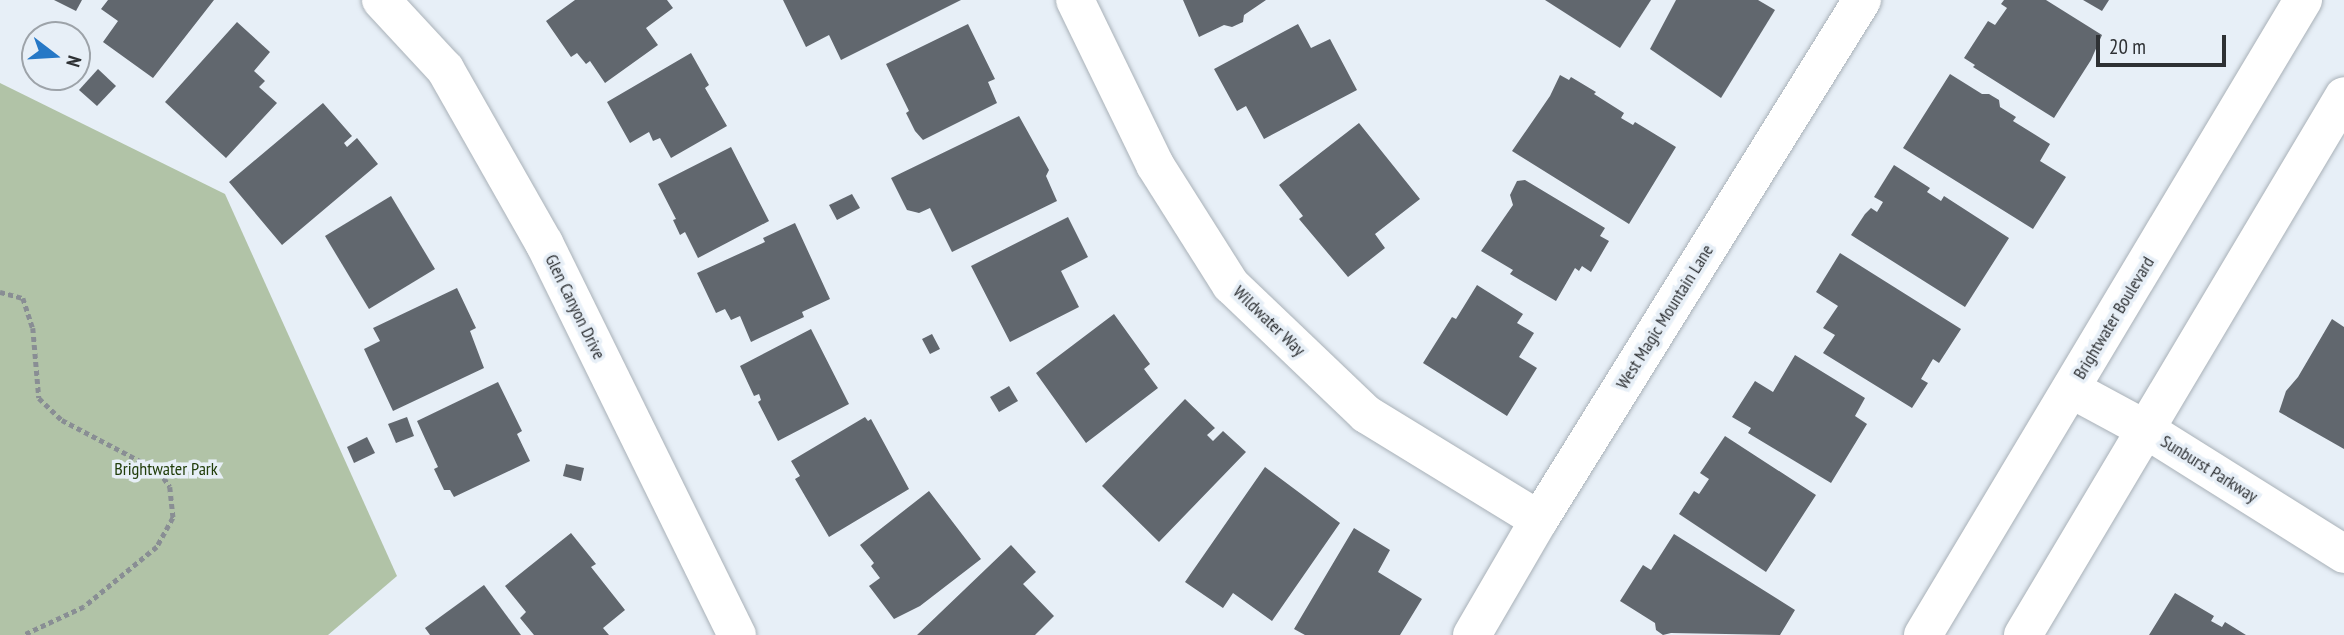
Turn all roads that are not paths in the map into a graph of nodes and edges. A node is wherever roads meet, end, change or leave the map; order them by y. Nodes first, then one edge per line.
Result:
1 (381, 0) edge
2 (1075, 0) edge
3 (1862, 0) edge
4 (2303, 0) edge
5 (2344, 96) edge
6 (2071, 389) junction
7 (2145, 429) junction
8 (1539, 520) junction
9 (2344, 554) edge
10 (737, 635) edge
11 (1472, 635) edge
12 (1923, 635) edge
13 (2023, 635) edge

1 - 10 street, Glen Canyon Drive
2 - 8 street, Wildwater Way
3 - 8 street, West Magic Mountain Lane
4 - 6 street, Brightwater Boulevard
5 - 7 street
6 - 7 street, Sunburst Parkway
6 - 12 street, Brightwater Boulevard
7 - 9 street, Sunburst Parkway
7 - 13 street
8 - 11 street, West Magic Mountain Lane

